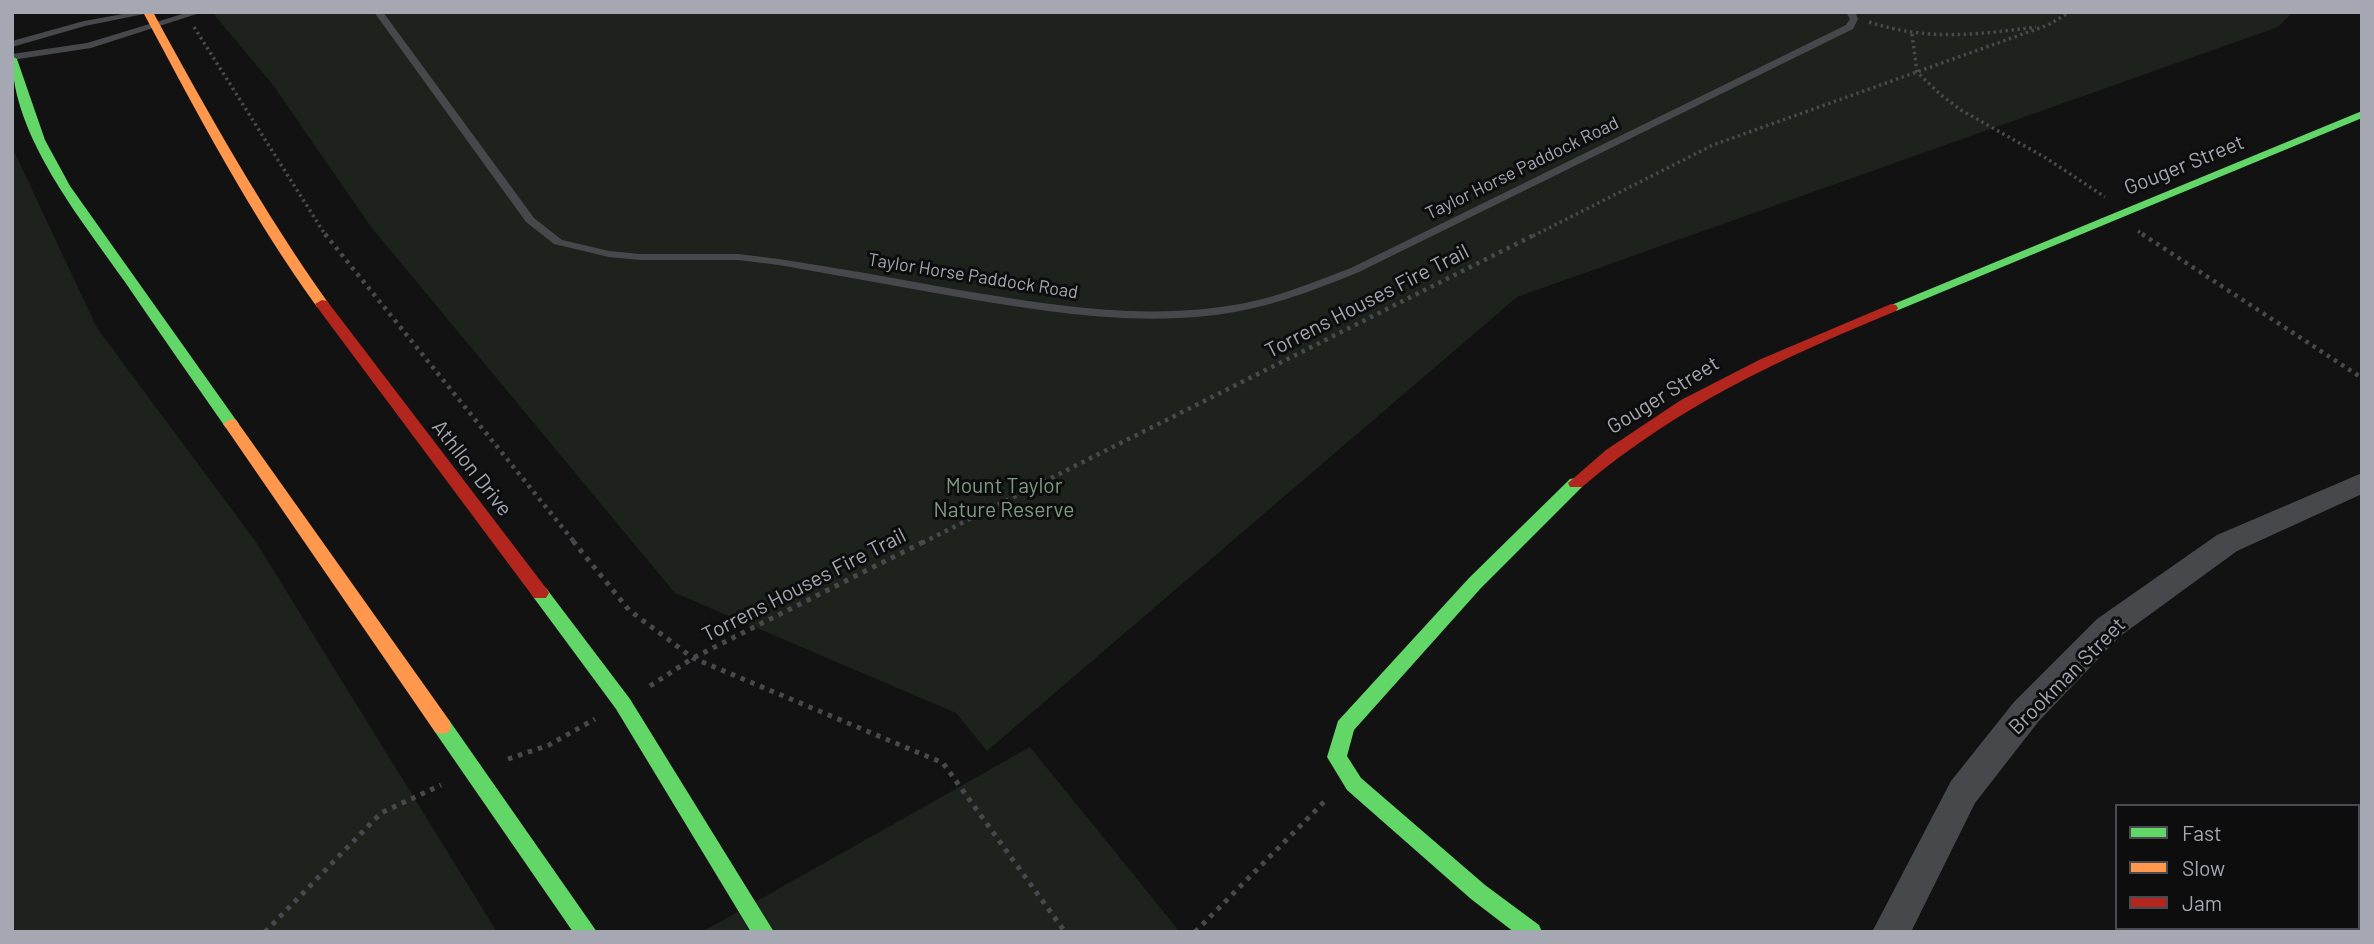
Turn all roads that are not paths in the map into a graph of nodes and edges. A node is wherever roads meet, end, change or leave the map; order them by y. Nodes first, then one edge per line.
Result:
1 (199, 12) edge
2 (378, 12) edge
3 (1852, 15) edge
4 (151, 16) edge
5 (12, 44) edge
6 (12, 58) edge
7 (2362, 114) edge
8 (2362, 484) edge
9 (586, 932) edge
10 (763, 932) edge
11 (1531, 932) edge
12 (1891, 932) edge

1 - 4 lane
2 - 3 lane, Taylor Horse Paddock Road
4 - 5 lane
4 - 6 lane
4 - 10 main road, Athllon Drive
6 - 9 main road
7 - 11 main road, Gouger Street
8 - 12 street, Brookman Street

